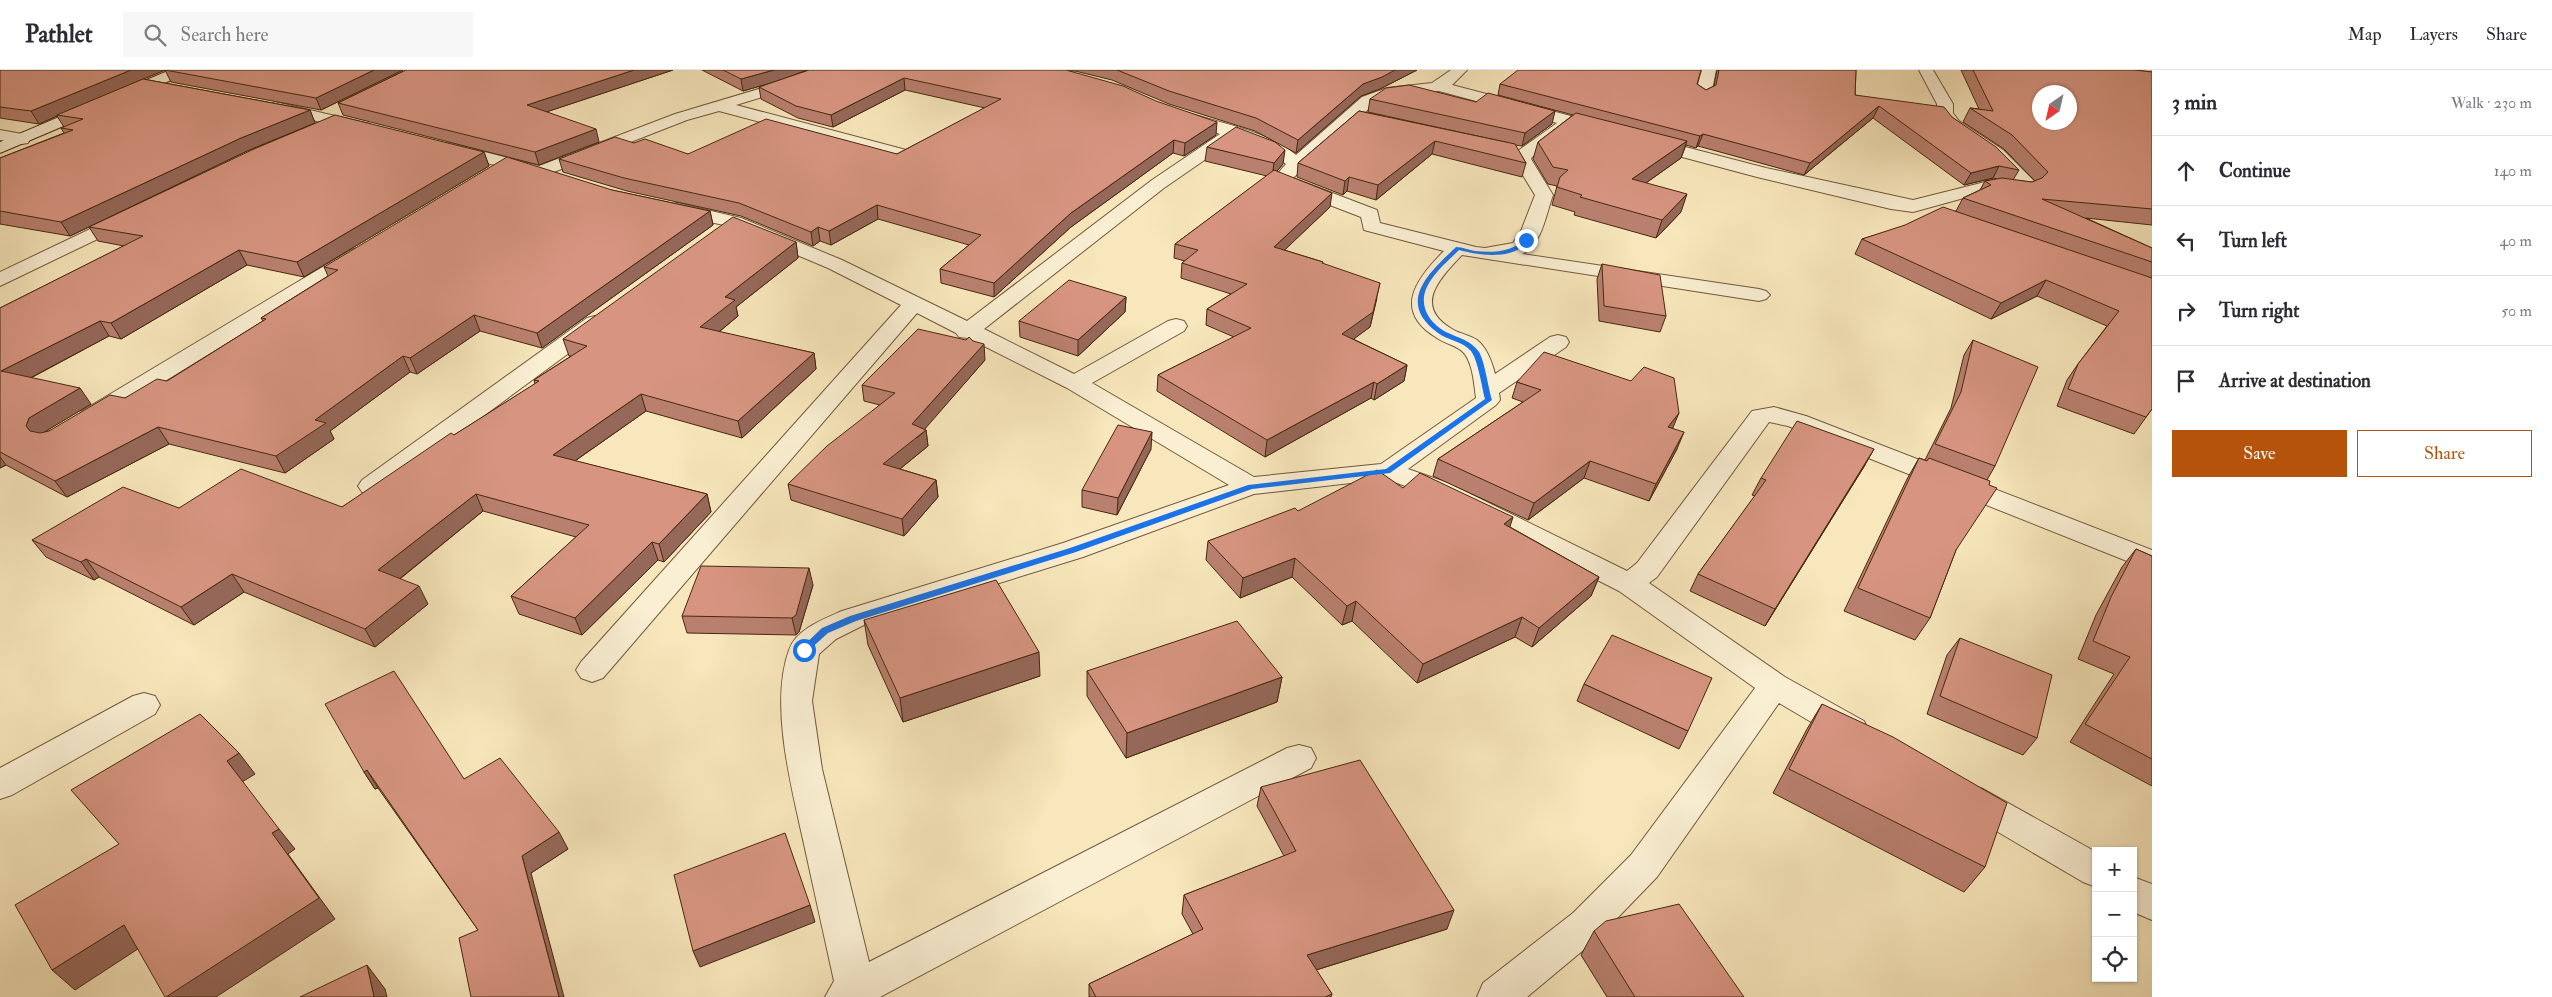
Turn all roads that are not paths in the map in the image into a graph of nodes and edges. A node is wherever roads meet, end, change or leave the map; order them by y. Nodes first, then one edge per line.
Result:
1 (183, 70) edge
2 (825, 70) edge
3 (1460, 70) edge
4 (1709, 70) edge
5 (1926, 70) edge
6 (765, 74) edge
7 (786, 85) junction
8 (150, 86) junction
9 (1438, 86) junction
10 (184, 90) edge
11 (1703, 95) edge
12 (257, 104) edge
13 (716, 105) junction
14 (1162, 109) edge
15 (1353, 116) junction
16 (1371, 120) edge
17 (1570, 120) junction
18 (386, 132) edge
19 (1233, 132) junction
20 (1616, 133) edge
21 (0, 135) edge
22 (1634, 138) edge
23 (22, 139) junction
24 (433, 144) edge
25 (0, 148) edge
26 (1314, 148) junction
27 (1280, 150) junction
28 (904, 155) edge
29 (509, 163) junction
30 (1296, 164) junction
31 (541, 172) junction
32 (484, 178) edge
33 (568, 180) edge
34 (660, 206) edge
35 (1913, 206) junction
36 (147, 208) edge
37 (1941, 215) edge
38 (734, 222) junction
39 (710, 240) edge
40 (376, 243) edge
41 (1467, 250) junction
42 (0, 280) edge
43 (1759, 294) dead end
44 (914, 304) junction
45 (613, 310) edge
46 (1176, 326) dead end
47 (967, 332) junction
48 (1558, 342) dead end
49 (1075, 383) junction
50 (1487, 390) junction
51 (76, 425) edge
52 (1388, 471) junction
53 (370, 486) edge
54 (1250, 486) junction
55 (2152, 561) edge
56 (1629, 584) junction
57 (592, 670) dead end
58 (1774, 685) junction
59 (144, 704) dead end
60 (1876, 744) edge
61 (1299, 758) dead end
62 (1944, 783) edge
63 (0, 785) edge
64 (2092, 869) edge
65 (2137, 895) edge
66 (2152, 904) edge
67 (852, 995) edge
68 (1497, 997) edge

1 - 8 street
2 - 7 street
3 - 9 street
4 - 11 street
5 - 35 street
6 - 7 street
7 - 13 street
8 - 10 street
8 - 23 street
9 - 15 street
9 - 17 street
12 - 18 street
13 - 28 street
13 - 31 street
14 - 19 street
15 - 16 street
15 - 26 street
17 - 20 street
17 - 41 street
19 - 27 street
19 - 47 street
21 - 23 street
22 - 35 street
23 - 25 street
24 - 29 street
26 - 27 street
26 - 30 street
27 - 30 street
29 - 31 street
29 - 32 street
30 - 41 street
31 - 33 street
34 - 38 street
35 - 37 street
36 - 42 street
38 - 39 street
38 - 44 street
40 - 51 street
41 - 43 street
41 - 50 street
44 - 47 street
44 - 57 street
45 - 53 street
46 - 49 street
47 - 49 street
48 - 50 street
49 - 54 street
50 - 52 street
52 - 54 street
52 - 56 street
54 - 67 street
55 - 56 street
56 - 58 street
58 - 60 street
58 - 68 street
59 - 63 street
61 - 67 street
62 - 64 street
65 - 66 street

